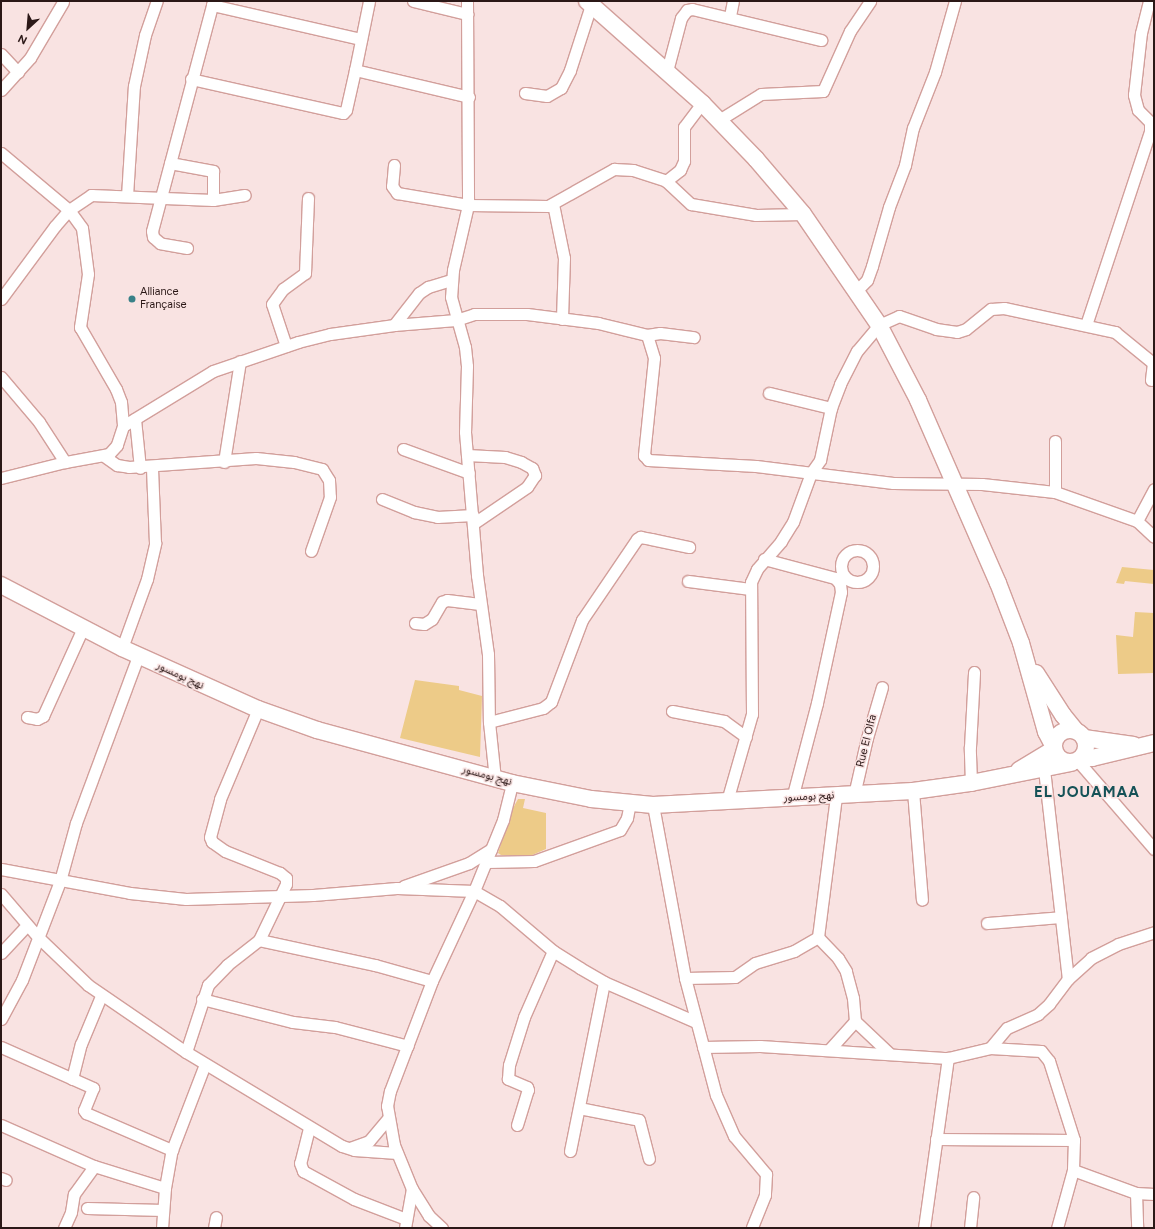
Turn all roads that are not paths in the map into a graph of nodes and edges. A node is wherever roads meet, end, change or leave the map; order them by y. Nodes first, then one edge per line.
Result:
1 (157, 1) edge
2 (369, 1) edge
3 (413, 1) edge
4 (467, 1) edge
5 (733, 1) edge
6 (870, 1) edge
7 (955, 1) edge
8 (1149, 1) edge
9 (63, 2) edge
10 (213, 3) edge
11 (589, 3) edge
12 (467, 14) junction
13 (730, 16) junction
14 (361, 40) junction
15 (821, 40) dead end
16 (1, 54) edge
17 (355, 70) junction
18 (667, 71) junction
19 (18, 72) junction
20 (191, 79) junction
21 (1, 90) edge
22 (525, 93) dead end
23 (469, 97) junction
24 (702, 103) junction
25 (719, 120) junction
26 (1152, 130) edge
27 (1, 153) edge
28 (170, 163) junction
29 (394, 165) dead end
30 (666, 181) junction
31 (245, 195) dead end
32 (127, 196) junction
33 (308, 198) dead end
34 (158, 199) junction
35 (213, 200) junction
36 (553, 204) junction
37 (468, 205) junction
38 (68, 210) junction
39 (803, 214) junction
40 (187, 248) dead end
41 (451, 280) junction
42 (857, 290) junction
43 (1, 299) edge
44 (562, 318) junction
45 (456, 320) junction
46 (394, 325) junction
47 (879, 325) junction
48 (1086, 325) junction
49 (647, 335) junction
50 (694, 337) dead end
51 (286, 346) junction
52 (240, 361) junction
53 (1, 377) edge
54 (1151, 380) dead end
55 (769, 393) dead end
56 (831, 408) junction
57 (135, 419) junction
58 (123, 426) junction
59 (1055, 441) dead end
60 (403, 449) dead end
61 (468, 455) junction
62 (104, 456) junction
63 (65, 462) junction
64 (224, 462) junction
65 (140, 468) junction
66 (152, 468) junction
67 (469, 472) junction
68 (811, 473) junction
69 (1, 478) edge
70 (955, 483) junction
71 (1154, 489) edge
72 (1055, 492) junction
73 (382, 499) dead end
74 (474, 519) junction
75 (1137, 521) junction
76 (1154, 537) edge
77 (689, 547) dead end
78 (311, 551) dead end
79 (764, 559) junction
80 (688, 582) dead end
81 (1, 585) edge
82 (750, 589) junction
83 (480, 604) junction
84 (415, 623) dead end
85 (83, 628) junction
86 (1021, 643) junction
87 (122, 648) junction
88 (138, 656) junction
89 (974, 672) dead end
90 (882, 687) dead end
91 (258, 709) junction
92 (672, 710) dead end
93 (27, 717) dead end
94 (489, 722) junction
95 (1080, 734) junction
96 (746, 737) junction
97 (1154, 743) edge
98 (1138, 746) junction
99 (1053, 747) junction
100 (1077, 761) junction
101 (1044, 769) junction
102 (1008, 776) junction
103 (495, 779) junction
104 (512, 783) junction
105 (971, 783) junction
106 (913, 790) junction
107 (854, 795) junction
108 (836, 796) junction
109 (792, 798) junction
110 (727, 801) junction
111 (630, 802) junction
112 (653, 804) junction
113 (491, 849) junction
114 (1154, 849) edge
115 (487, 862) junction
116 (1, 869) edge
117 (60, 881) junction
118 (397, 888) junction
119 (474, 891) junction
120 (1, 894) edge
121 (282, 896) junction
122 (922, 900) dead end
123 (1061, 917) junction
124 (987, 923) dead end
125 (27, 924) junction
126 (1154, 932) edge
127 (38, 937) junction
128 (818, 937) junction
129 (259, 940) junction
130 (553, 951) junction
131 (1, 953) edge
132 (685, 978) junction
133 (1068, 979) junction
134 (432, 981) junction
135 (604, 982) junction
136 (101, 996) junction
137 (202, 999) junction
138 (1, 1018) edge
139 (855, 1021) junction
140 (696, 1022) junction
141 (408, 1046) junction
142 (1, 1047) edge
143 (703, 1047) junction
144 (990, 1048) junction
145 (829, 1050) junction
146 (186, 1052) junction
147 (890, 1054) junction
148 (948, 1058) junction
149 (205, 1064) junction
150 (72, 1079) junction
151 (578, 1108) junction
152 (388, 1118) junction
153 (1, 1124) edge
154 (517, 1125) dead end
155 (309, 1128) junction
156 (936, 1139) junction
157 (1074, 1140) junction
158 (349, 1149) junction
159 (172, 1150) junction
160 (570, 1151) dead end
161 (397, 1153) junction
162 (649, 1159) dead end
163 (94, 1166) junction
164 (1073, 1170) junction
165 (165, 1188) junction
166 (412, 1189) junction
167 (1136, 1193) junction
168 (1154, 1194) edge
169 (973, 1197) dead end
170 (87, 1208) dead end
171 (163, 1210) junction
172 (406, 1223) edge
173 (64, 1228) edge
174 (162, 1228) edge
175 (442, 1228) edge
176 (752, 1228) edge
177 (924, 1228) edge
178 (970, 1228) edge
179 (1057, 1228) edge
180 (1137, 1228) edge

1 - 32 street
2 - 14 street
3 - 12 street
4 - 12 street
5 - 13 street
6 - 25 street
7 - 42 street
8 - 26 street
9 - 19 street
10 - 14 street
10 - 20 street
11 - 18 main road
11 - 22 street
12 - 23 street
13 - 15 street
13 - 18 street
14 - 17 street
16 - 19 street
17 - 20 street
17 - 23 street
18 - 24 main road
19 - 21 street
20 - 28 street
23 - 37 street
24 - 25 main road
24 - 30 street
25 - 39 main road
26 - 48 street
27 - 38 street
28 - 34 street
28 - 35 street
29 - 37 street
30 - 36 street
30 - 39 street
31 - 35 street
32 - 34 street
32 - 38 street
33 - 51 street
34 - 35 street
34 - 40 street
36 - 37 street
36 - 44 street
37 - 41 street
38 - 43 street
38 - 58 street
39 - 42 main road
41 - 45 street
41 - 46 street
42 - 47 main road
44 - 45 street
44 - 49 street
45 - 46 street
45 - 61 street
46 - 51 street
47 - 48 street
47 - 56 street
47 - 70 main road
48 - 54 street
49 - 50 street
49 - 68 street
51 - 52 street
52 - 57 street
52 - 64 street
53 - 63 street
55 - 56 street
56 - 68 street
57 - 58 street
57 - 65 street
58 - 62 street
59 - 72 street
60 - 67 street
61 - 67 street
61 - 74 street
62 - 63 street
62 - 65 street
63 - 69 street
64 - 66 street
64 - 78 street
65 - 66 street
66 - 87 street
67 - 74 street
68 - 70 street
68 - 79 street
70 - 72 street
70 - 86 main road
71 - 75 street
72 - 75 street
73 - 74 street
74 - 83 street
75 - 76 street
77 - 94 street
79 - 82 street
79 - 109 street
80 - 82 street
81 - 85 main road, نهج بومسور
82 - 96 street
83 - 84 street
83 - 94 street
85 - 87 main road, نهج بومسور
85 - 93 street
86 - 95 main road
86 - 99 main road
87 - 88 main road, نهج بومسور
88 - 91 main road, نهج بومسور
88 - 117 street
89 - 105 street
90 - 107 street, Rue El Olfa
91 - 103 main road, نهج بومسور
91 - 121 street
92 - 96 street
94 - 103 street
95 - 98 main road, نهج بومسور
95 - 99 main road
95 - 100 main road
96 - 110 street
97 - 98 main road, نهج بومسور
98 - 100 main road, نهج بومسور
99 - 100 main road
99 - 102 main road, نهج بومسور
100 - 101 main road, نهج بومسور
100 - 114 street
101 - 102 main road, نهج بومسور
101 - 123 street
102 - 105 main road, نهج بومسور
103 - 104 main road, نهج بومسور
104 - 111 main road, نهج بومسور
104 - 113 street
105 - 106 main road, نهج بومسور
106 - 107 main road, نهج بومسور
106 - 122 street
107 - 108 main road, نهج بومسور
108 - 109 main road, نهج بومسور
108 - 128 street
109 - 110 main road, نهج بومسور
110 - 112 main road, نهج بومسور
111 - 112 main road, نهج بومسور
111 - 115 street
112 - 132 street
113 - 115 street
113 - 118 street
115 - 119 street
116 - 117 street
117 - 121 street
117 - 127 street
118 - 119 street
118 - 121 street
119 - 130 street
119 - 134 street
120 - 125 street
121 - 129 street
123 - 124 street
123 - 133 street
125 - 127 street
125 - 131 street
126 - 133 street
127 - 136 street
127 - 138 street
128 - 132 street
128 - 139 street
129 - 134 street
129 - 137 street
130 - 135 street
130 - 154 street
132 - 140 street
133 - 144 street
134 - 141 street
135 - 140 street
135 - 151 street
136 - 146 street
136 - 150 street
137 - 141 street
137 - 146 street
139 - 145 street
139 - 147 street
140 - 143 street
141 - 152 street
142 - 150 street
143 - 145 street
143 - 176 street
144 - 148 street
144 - 157 street
145 - 147 street
146 - 149 street
147 - 148 street
148 - 156 street
149 - 155 street
149 - 159 street
150 - 159 street
151 - 160 street
151 - 162 street
152 - 158 street
152 - 161 street
153 - 163 street
155 - 158 street
155 - 172 street
156 - 157 street
156 - 177 street
157 - 164 street
158 - 161 street
159 - 165 street
161 - 166 street
163 - 165 street
163 - 173 street
164 - 167 street
164 - 179 street
165 - 171 street
166 - 172 street
166 - 175 street
167 - 168 street
167 - 180 street
169 - 178 street
170 - 171 street
171 - 174 street

